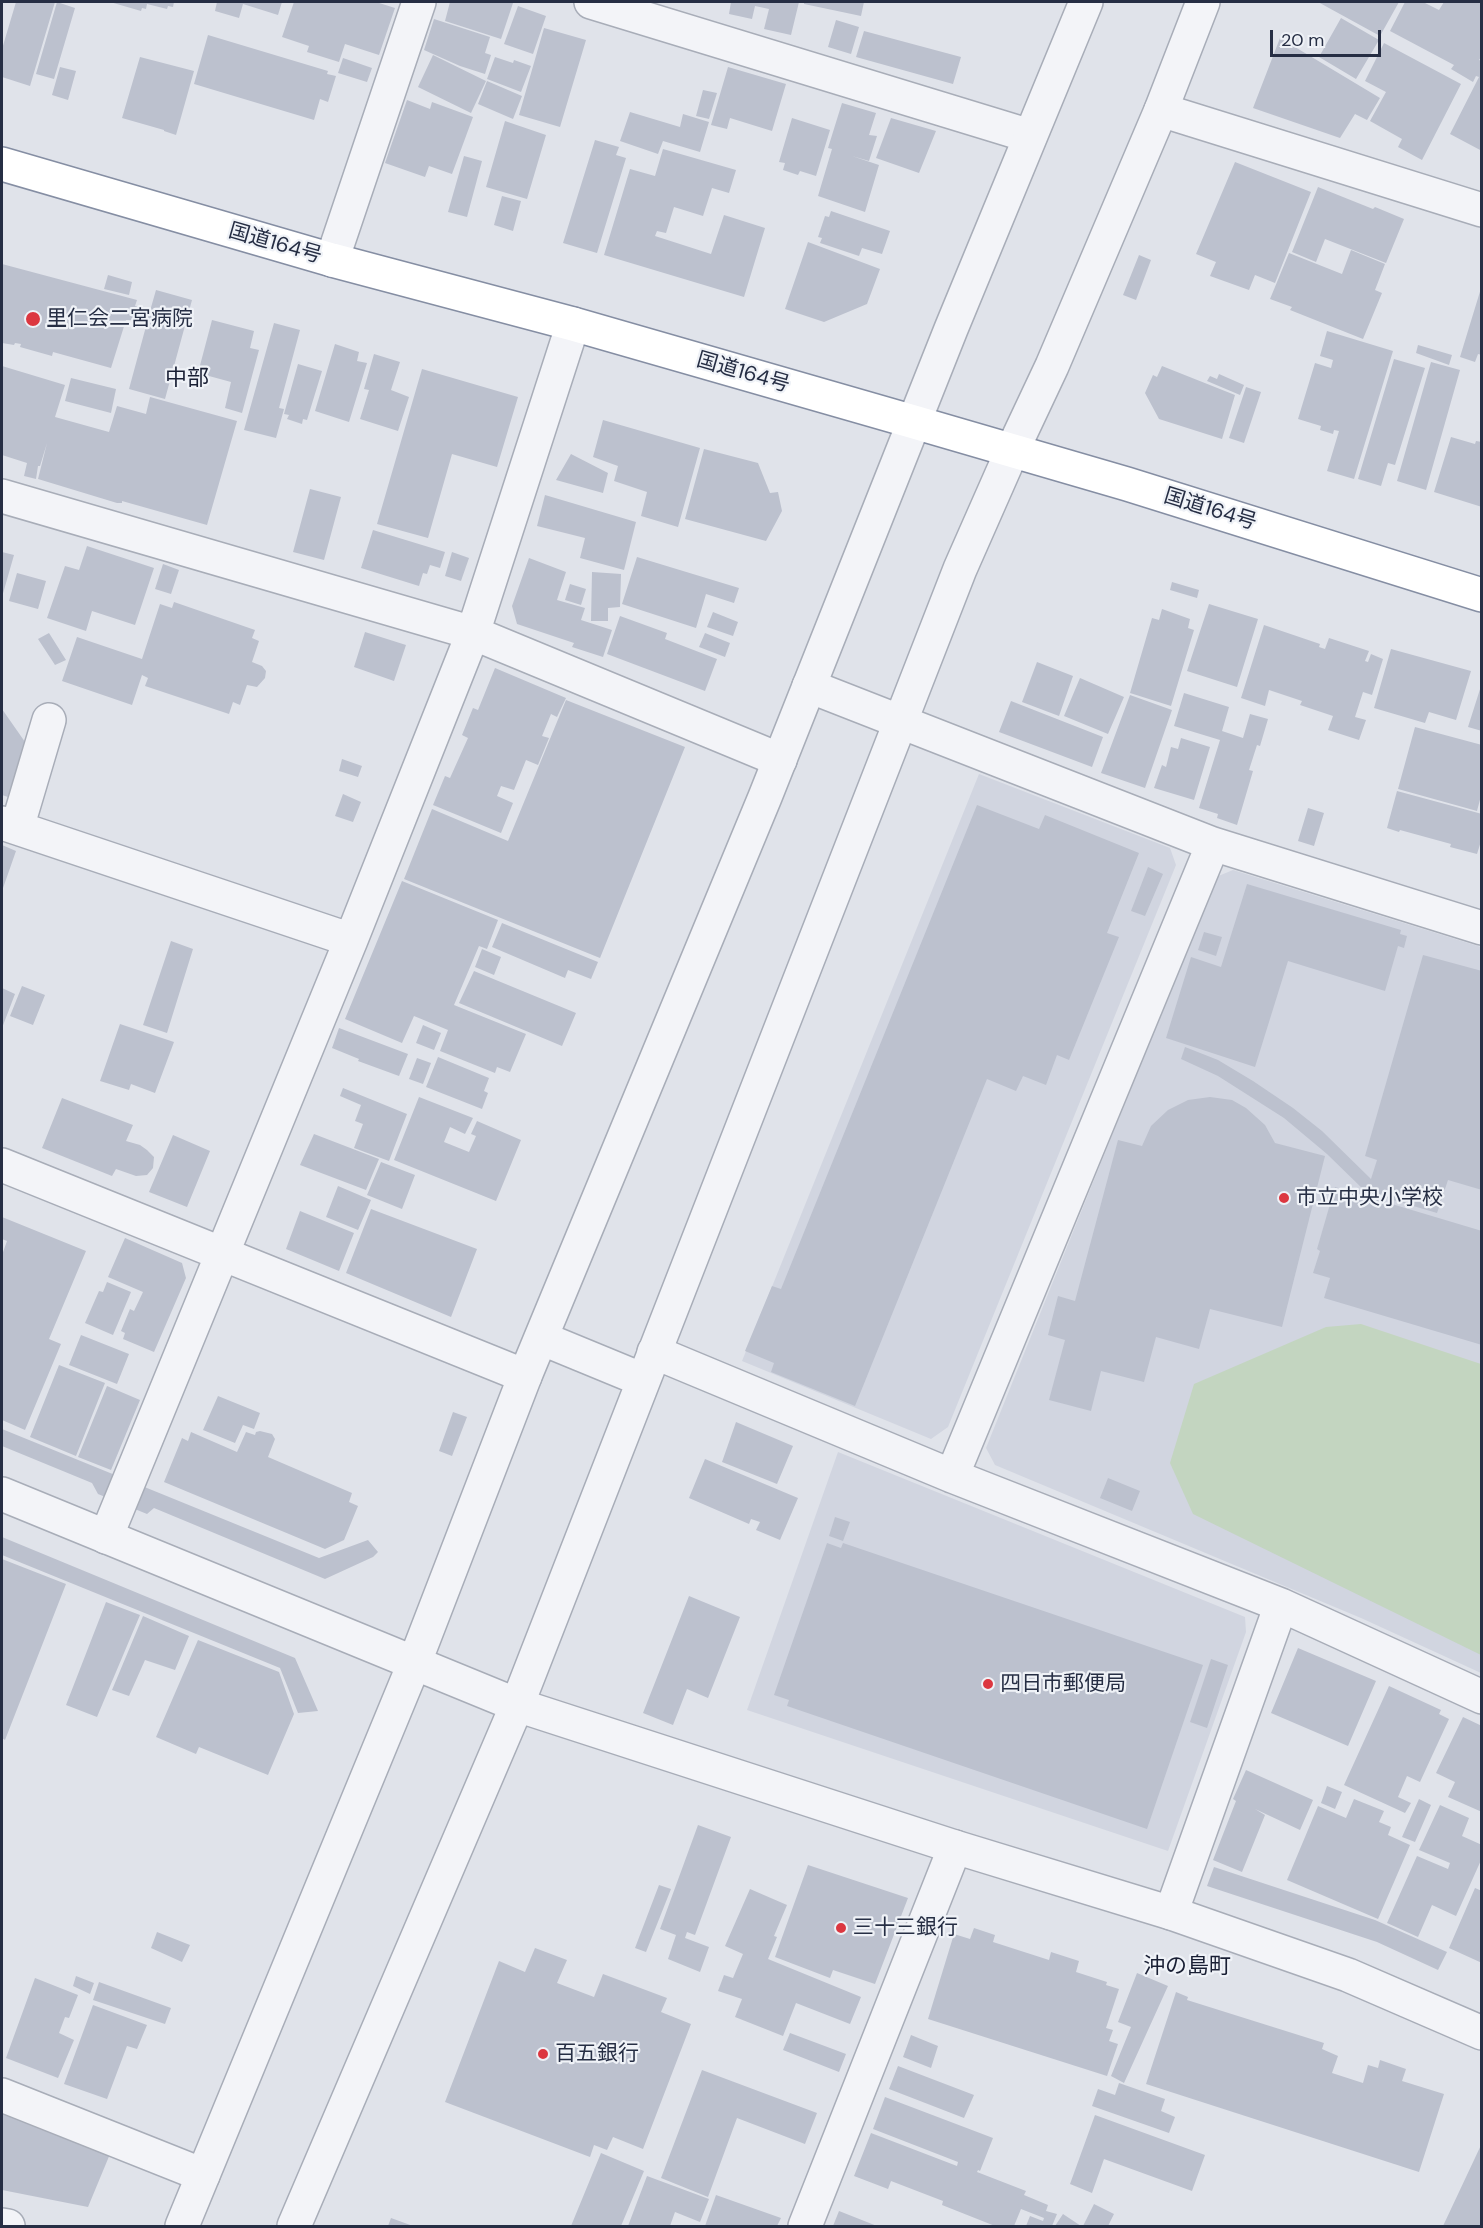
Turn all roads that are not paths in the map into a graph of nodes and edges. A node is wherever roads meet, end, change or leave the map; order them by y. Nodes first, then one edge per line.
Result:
1 (418, 2) edge
2 (591, 2) edge
3 (1086, 2) edge
4 (1203, 2) edge
5 (1161, 110) junction
6 (1030, 136) junction
7 (2, 164) edge
8 (1482, 210) edge
9 (332, 260) junction
10 (573, 324) junction
11 (914, 422) junction
12 (1011, 450) junction
13 (2, 496) edge
14 (1482, 595) edge
15 (473, 633) junction
16 (809, 686) junction
17 (49, 720) dead end
18 (900, 722) junction
19 (780, 760) junction
20 (9, 826) edge
21 (1213, 844) junction
22 (1481, 927) edge
23 (351, 940) junction
24 (2, 1165) edge
25 (221, 1255) junction
26 (541, 1338) junction
27 (649, 1366) junction
28 (525, 1376) junction
29 (952, 1476) junction
30 (2, 1494) edge
31 (106, 1537) junction
32 (1281, 1605) junction
33 (414, 1664) junction
34 (1482, 1697) edge
35 (517, 1705) junction
36 (956, 1847) junction
37 (1171, 1913) junction
38 (1482, 2033) edge
39 (2, 2095) edge
40 (203, 2175) junction
41 (2, 2225) edge
42 (8, 2226) edge
43 (182, 2226) edge
44 (294, 2226) edge
45 (805, 2226) edge

1 - 9 street
2 - 6 street
3 - 6 street
4 - 5 street
5 - 8 street
5 - 12 street
6 - 11 street
7 - 9 highway, 国道164号
9 - 10 highway, 国道164号
10 - 11 highway, 国道164号
10 - 15 street
11 - 12 highway, 国道164号
11 - 16 street
12 - 14 highway, 国道164号
12 - 18 street
13 - 15 street
15 - 19 street
15 - 23 street
16 - 18 street
16 - 19 street
17 - 20 street
18 - 21 street
18 - 27 street
19 - 26 street
20 - 23 street
21 - 22 street
21 - 29 street
23 - 25 street
24 - 25 street
25 - 28 street
25 - 31 street
26 - 27 street
26 - 28 street
27 - 29 street
27 - 35 street
28 - 33 street
29 - 32 street
30 - 31 street
31 - 33 street
32 - 34 street
32 - 37 street
33 - 35 street
33 - 40 street
35 - 36 street
35 - 44 street
36 - 37 street
36 - 45 street
37 - 38 street
39 - 40 street
40 - 43 street
41 - 42 street

